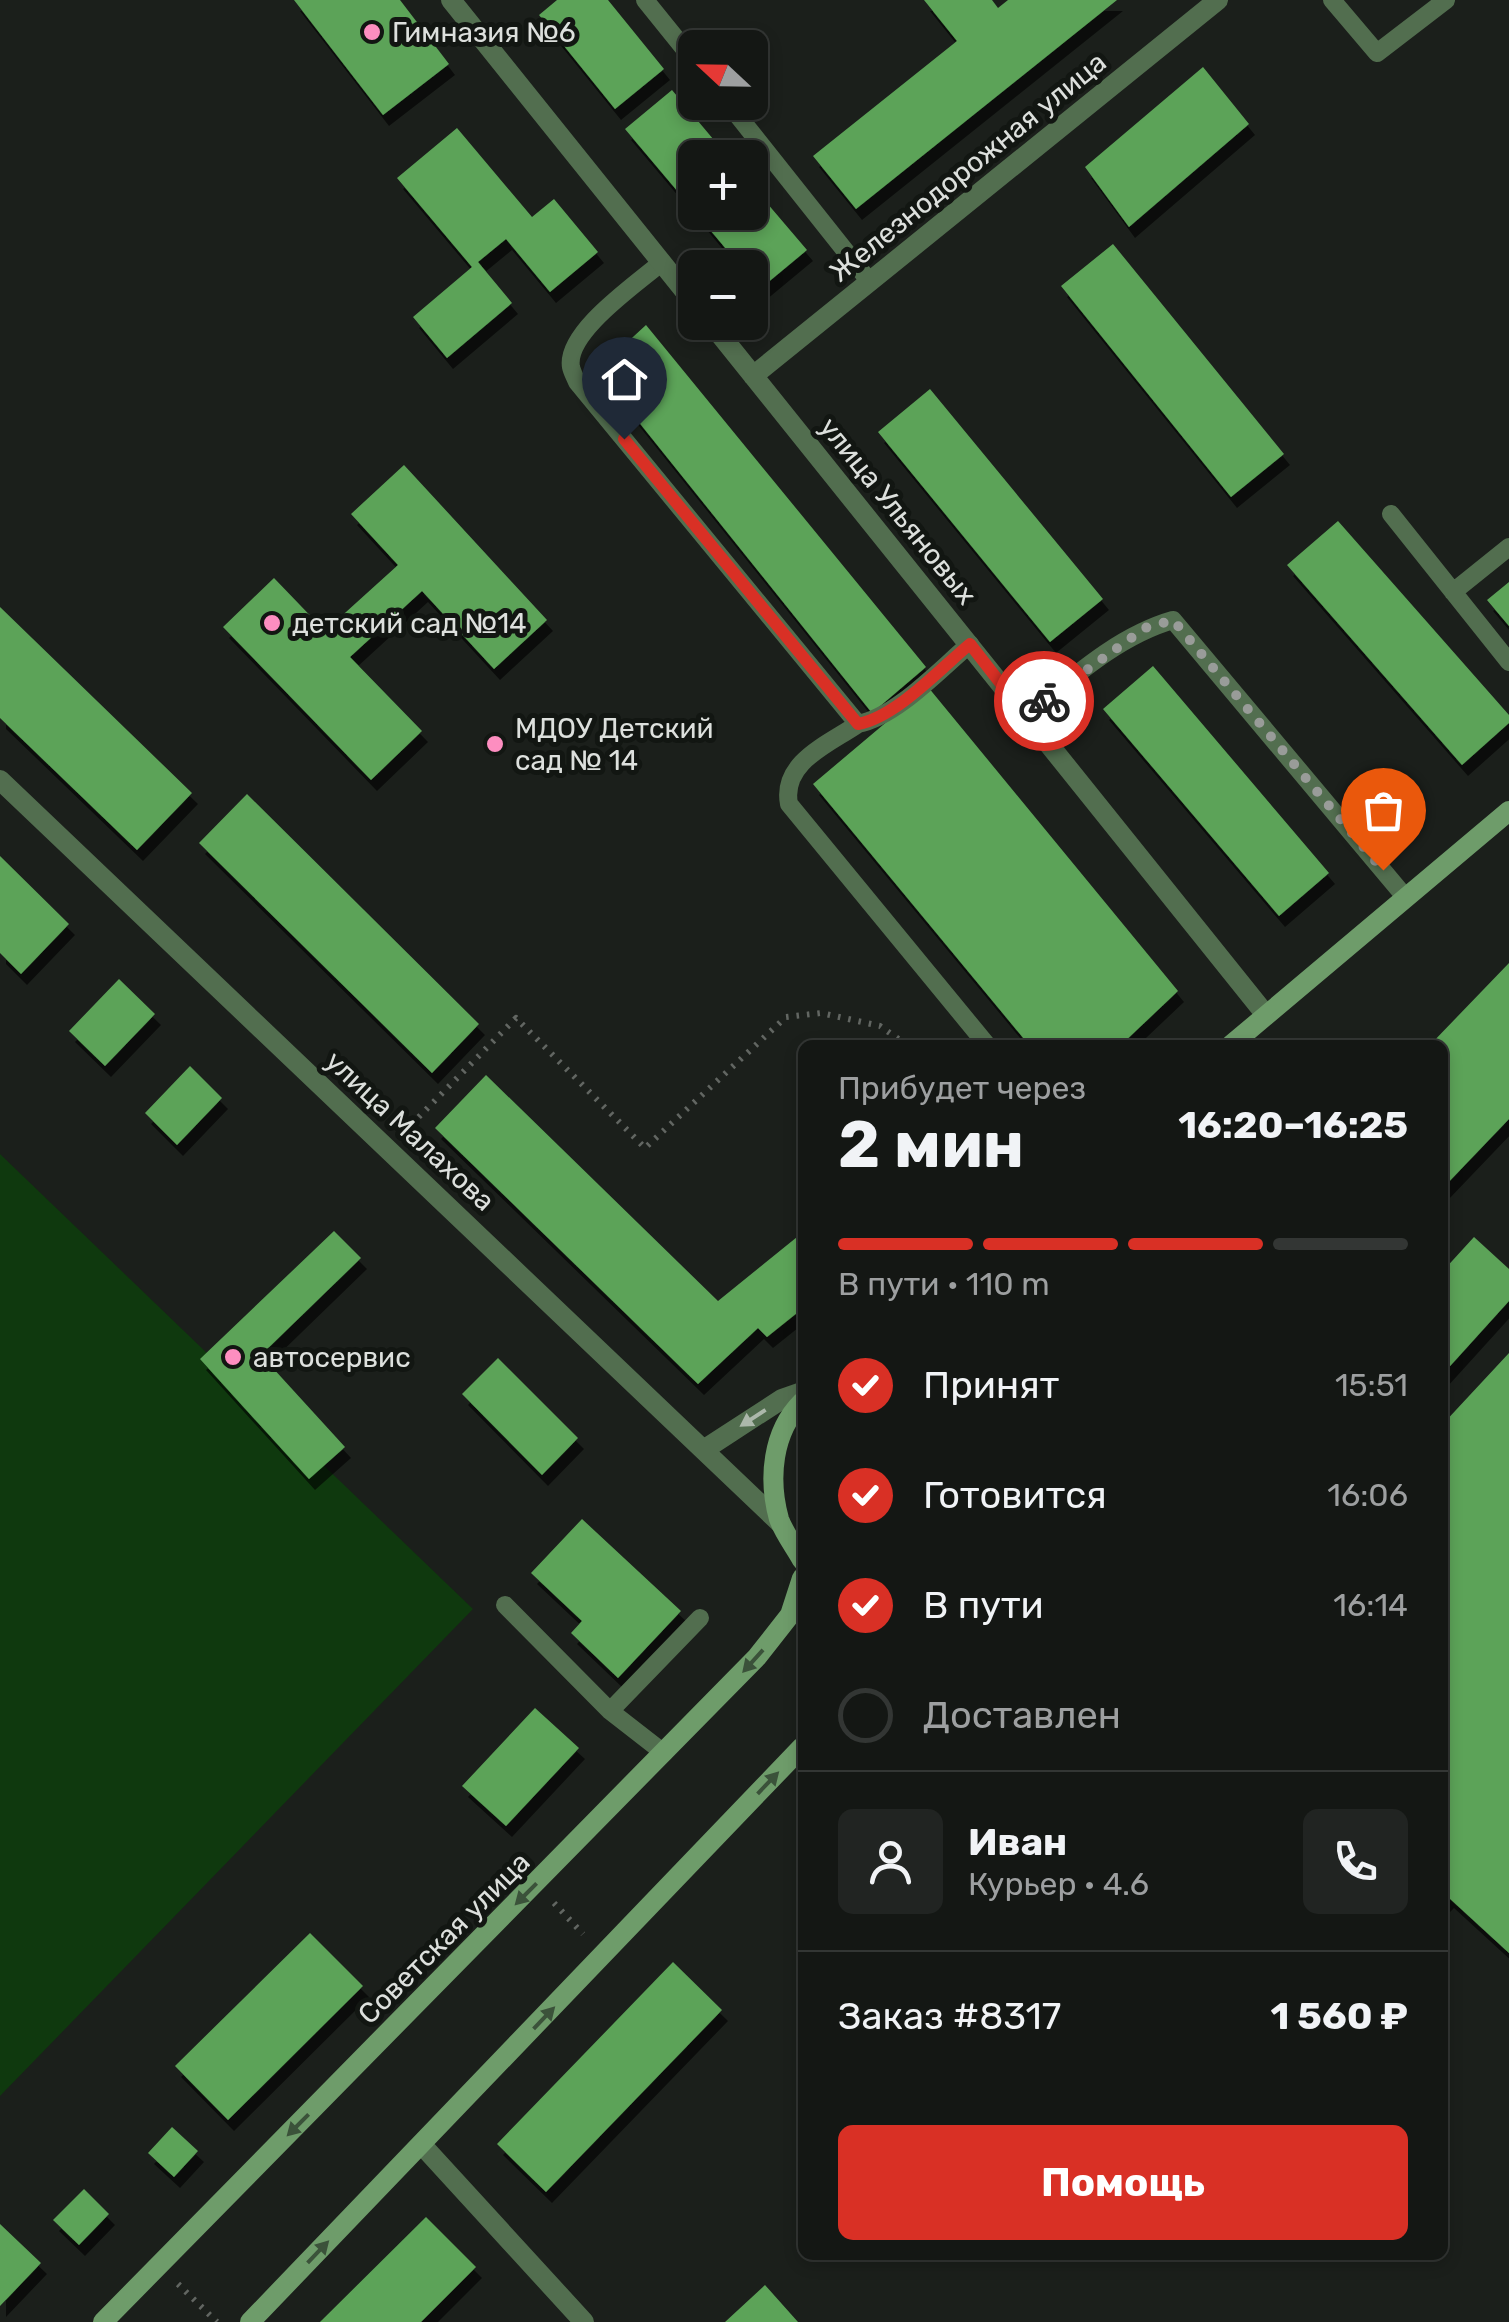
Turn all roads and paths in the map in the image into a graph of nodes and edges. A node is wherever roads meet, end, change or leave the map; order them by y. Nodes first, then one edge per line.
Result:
1 (451, 0) edge
2 (645, 0) edge
3 (1218, 0) edge
4 (1332, 0) edge
5 (1446, 0) edge
6 (678, 41) edge
7 (741, 120) edge
8 (662, 262) junction
9 (678, 282) edge
10 (870, 282) junction
11 (724, 340) edge
12 (753, 376) junction
13 (1391, 514) dead end
14 (1509, 547) edge
15 (1453, 592) junction
16 (970, 644) junction
17 (1509, 662) edge
18 (1026, 716) junction
19 (858, 724) junction
20 (0, 780) edge
21 (1509, 811) edge
22 (1406, 898) junction
23 (1266, 1015) junction
24 (900, 1040) edge
25 (983, 1040) edge
26 (1238, 1040) edge
27 (388, 1148) junction
28 (798, 1393) edge
29 (798, 1406) edge
30 (705, 1449) junction
31 (780, 1523) junction
32 (798, 1553) edge
33 (798, 1590) edge
34 (505, 1605) dead end
35 (700, 1618) dead end
36 (610, 1710) junction
37 (798, 1751) edge
38 (664, 1753) junction
39 (536, 1884) junction
40 (603, 1956) junction
41 (422, 2145) junction
42 (159, 2266) junction
43 (104, 2322) edge
44 (217, 2322) edge
45 (250, 2322) edge
46 (584, 2322) edge

1 - 8 street
2 - 6 lane
3 - 10 street, Железнодорожная улица
4 - 5 lane
7 - 10 lane
8 - 9 street
8 - 19 lane
10 - 12 street, Железнодорожная улица
11 - 12 street, улица Ульяновых
12 - 16 street, улица Ульяновых
13 - 15 lane
14 - 15 lane
15 - 17 lane
16 - 18 street, улица Ульяновых
16 - 19 lane
18 - 22 lane
18 - 23 street, улица Ульяновых
19 - 25 lane
20 - 27 street, улица Малахова
21 - 22 main road
22 - 23 main road
23 - 26 main road
24 - 27 path
27 - 30 street, улица Малахова
28 -> 30 street
29 - 31 main road
30 - 31 street, улица Малахова
31 - 32 main road
33 -> 38 main road, Советская улица
34 - 36 lane
35 - 36 lane
36 - 38 lane
40 -> 37 main road
38 - 39 main road, Советская улица
39 - 40 path
39 -> 42 main road, Советская улица
41 -> 40 main road
45 -> 41 main road
41 - 46 street
42 - 43 main road, Советская улица
42 - 44 path

